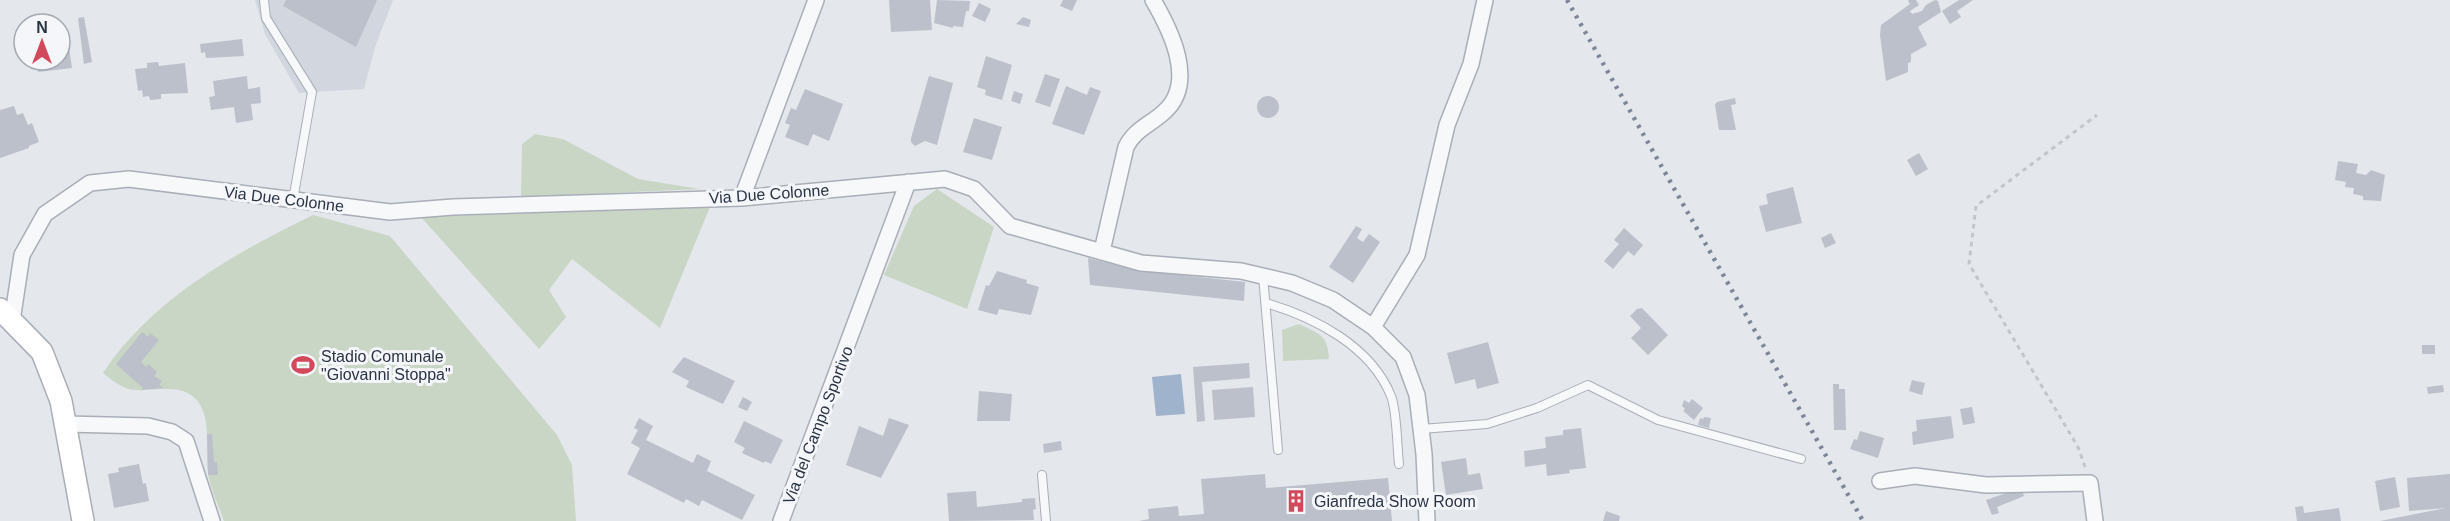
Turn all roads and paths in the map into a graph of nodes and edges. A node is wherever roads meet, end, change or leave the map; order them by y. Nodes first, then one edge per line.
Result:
1 (264, 0) edge
2 (816, 0) edge
3 (1153, 0) edge
4 (1485, 0) edge
5 (2097, 115) dead end
6 (908, 182) junction
7 (742, 198) junction
8 (293, 200) junction
9 (1102, 252) junction
10 (1263, 276) junction
11 (1266, 303) junction
12 (6, 315) edge
13 (1373, 327) junction
14 (66, 424) junction
15 (1421, 429) junction
16 (1278, 450) dead end
17 (1801, 459) dead end
18 (1399, 464) dead end
19 (1042, 475) dead end
20 (1880, 481) dead end
21 (2090, 483) junction
22 (83, 521) edge
23 (212, 521) edge
24 (781, 521) edge
25 (1046, 521) edge
26 (1427, 521) edge
27 (2095, 521) edge

1 - 8 lane
2 - 7 street
3 - 9 street
4 - 13 street
5 - 21 path
6 - 7 street, Via Due Colonne
6 - 9 street, Via Due Colonne
6 - 24 street, Via del Campo Sportivo
7 - 8 street, Via Due Colonne
8 - 12 street, Via Due Colonne
9 - 10 street, Via Due Colonne
10 - 11 lane
10 - 13 street, Via Due Colonne
11 - 16 lane
11 - 18 lane
12 - 14 street
13 - 15 street, Via Due Colonne
14 - 22 street
14 - 23 street
15 - 17 lane
15 - 26 street, Via Due Colonne
19 - 25 lane
20 - 21 street
21 - 27 street

